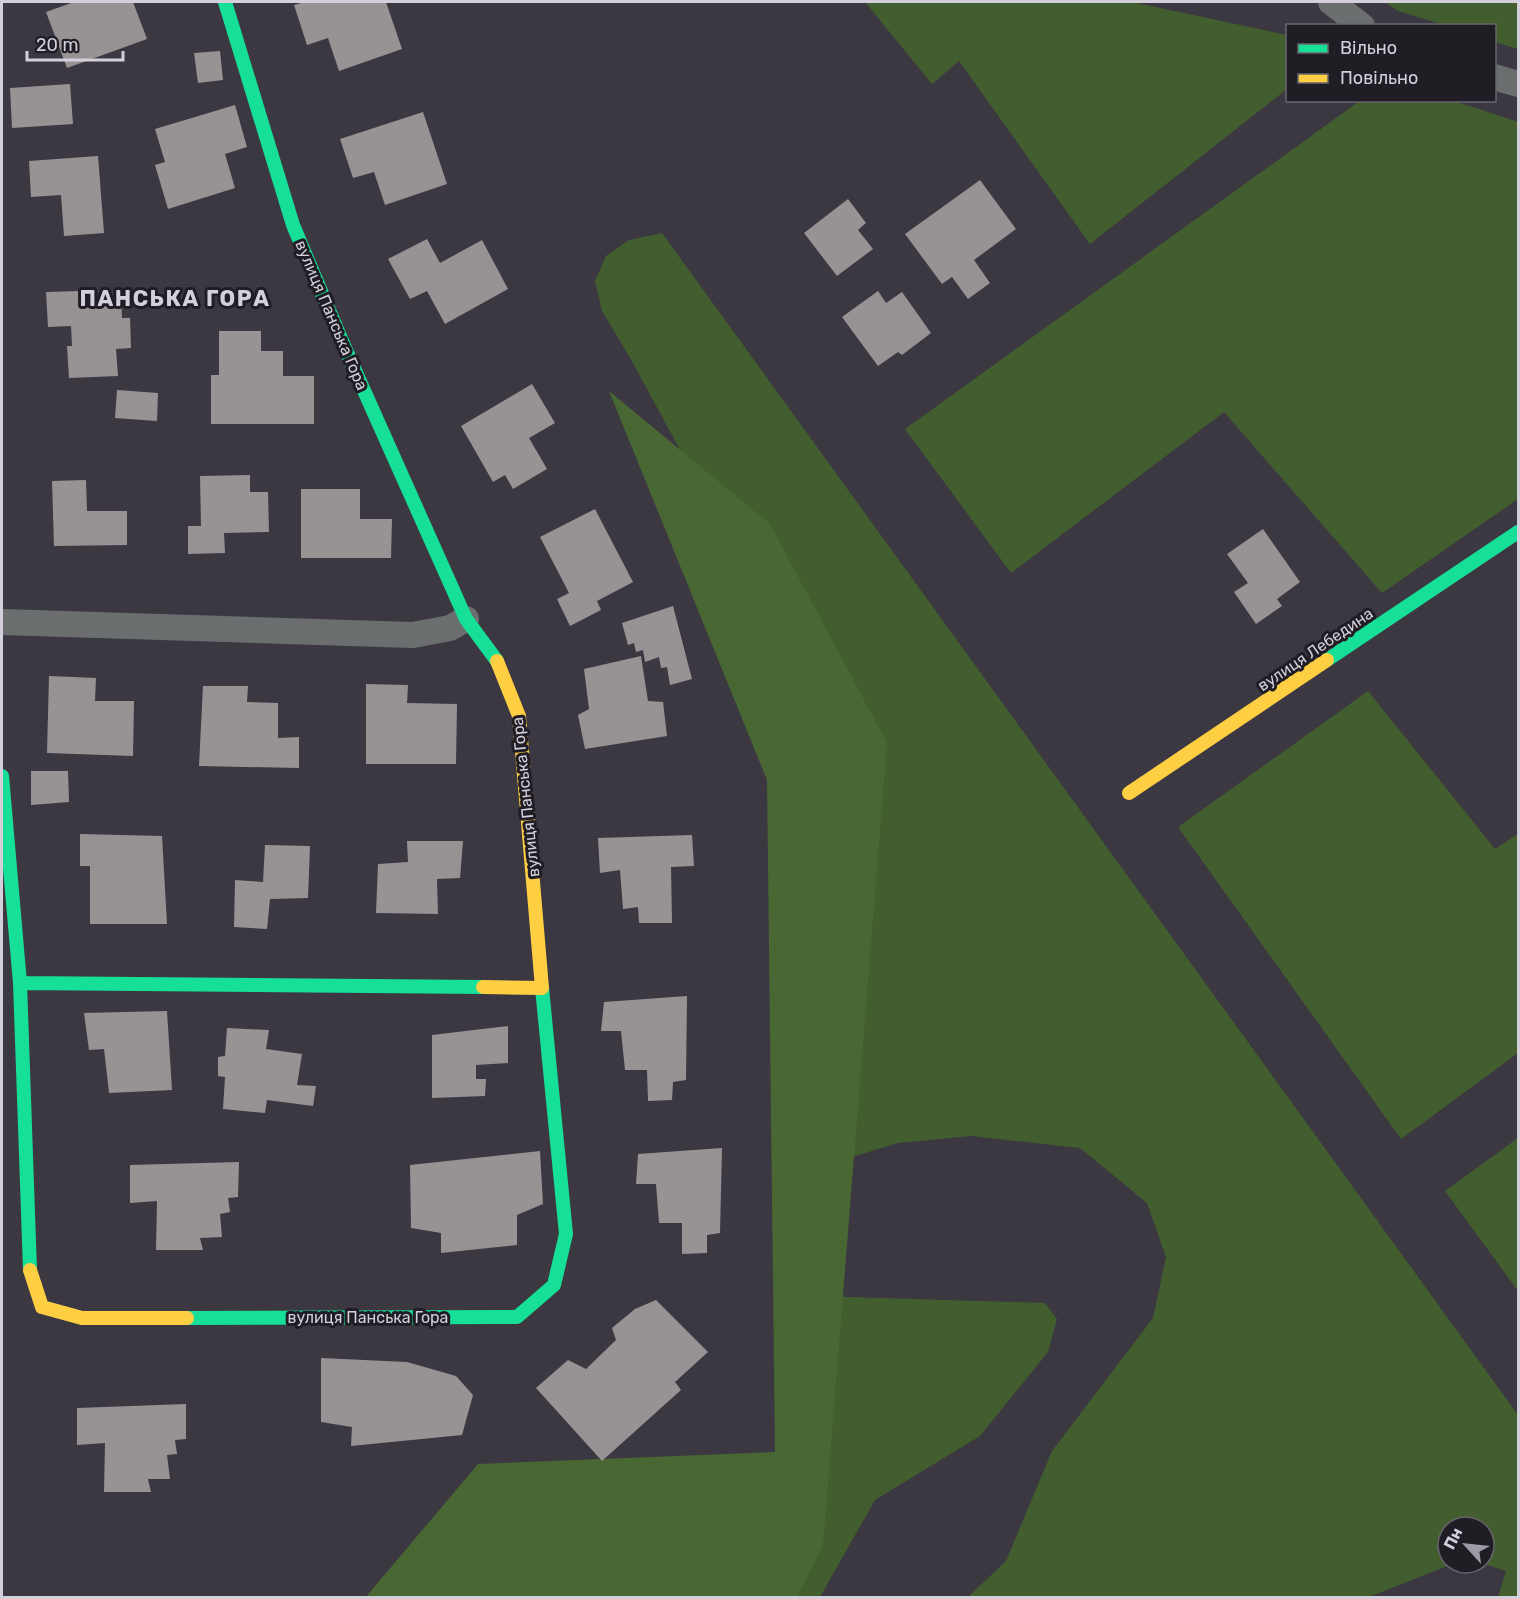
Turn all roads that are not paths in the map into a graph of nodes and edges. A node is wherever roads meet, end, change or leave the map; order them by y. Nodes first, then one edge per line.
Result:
1 (225, 2) edge
2 (1331, 2) edge
3 (1359, 24) edge
4 (1496, 78) edge
5 (1518, 84) edge
6 (1518, 532) edge
7 (466, 619) junction
8 (2, 622) edge
9 (2, 776) edge
10 (1129, 793) dead end
11 (20, 983) junction
12 (542, 988) junction

1 - 7 street, вулиця Панська Гора
2 - 3 street
4 - 5 street
6 - 10 street, вулиця Лебедина
7 - 8 street
7 - 12 street, вулиця Панська Гора
9 - 11 street
11 - 12 street
11 - 12 street, вулиця Панська Гора

